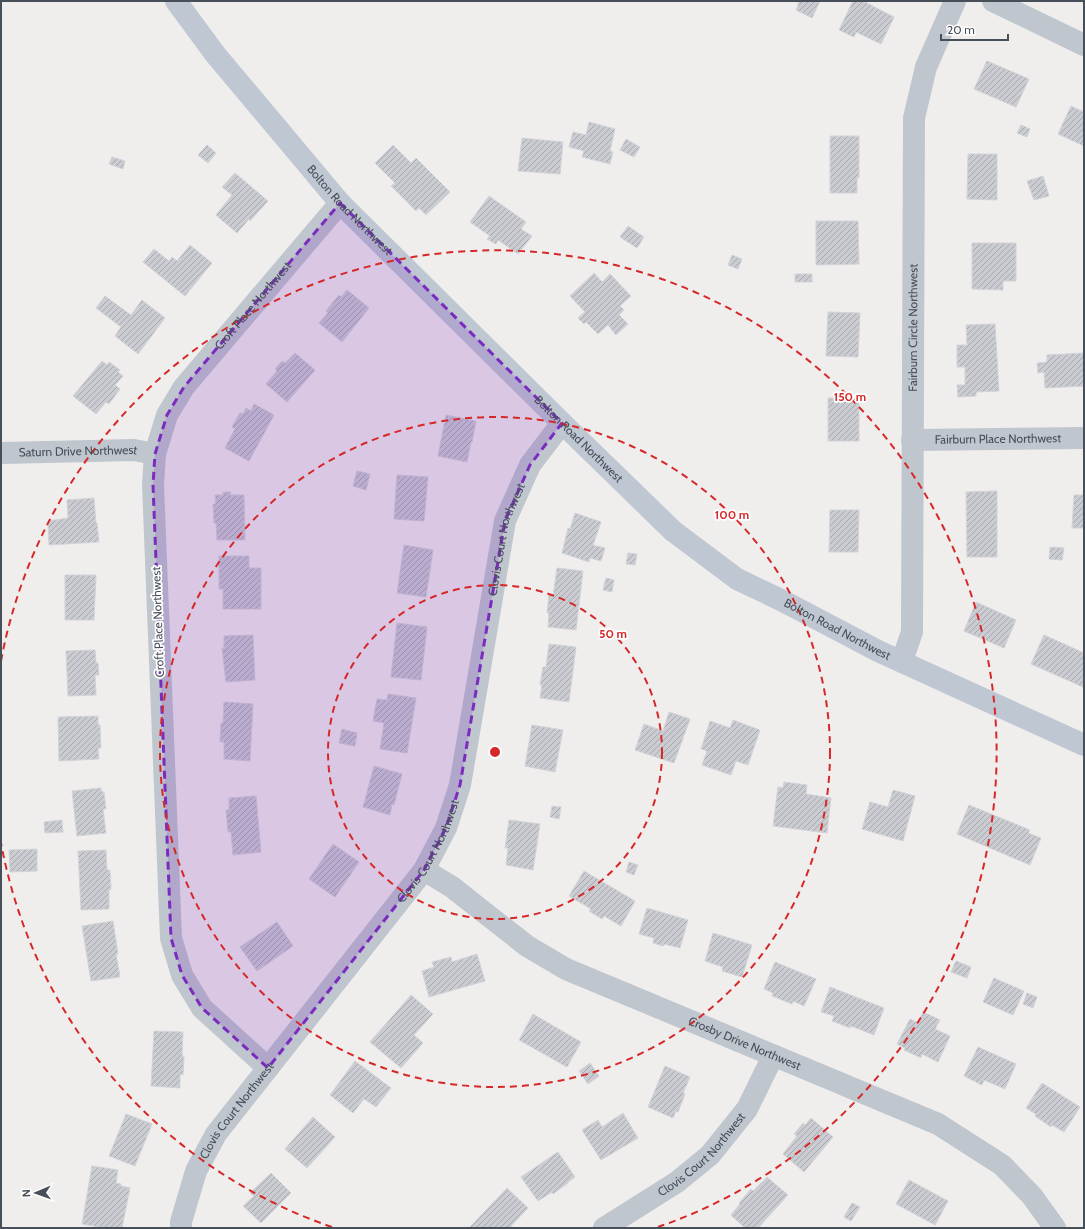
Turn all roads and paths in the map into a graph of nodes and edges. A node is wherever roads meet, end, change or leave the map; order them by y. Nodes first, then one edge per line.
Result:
1 (176, 1) edge
2 (954, 1) edge
3 (992, 1) edge
4 (1084, 45) edge
5 (340, 203) junction
6 (562, 423) junction
7 (1084, 438) edge
8 (912, 440) junction
9 (1, 453) edge
10 (155, 454) junction
11 (902, 661) junction
12 (1084, 745) edge
13 (424, 870) junction
14 (773, 1056) junction
15 (268, 1068) junction
16 (181, 1228) edge
17 (604, 1228) edge
18 (1055, 1228) edge

1 - 5 street, Bolton Road Northwest
2 - 8 street, Fairburn Circle Northwest
3 - 4 street
5 - 6 street, Bolton Road Northwest
5 - 10 street, Croft Place Northwest
6 - 11 street, Bolton Road Northwest
6 - 13 street, Clovis Court Northwest
7 - 8 street, Fairburn Place Northwest
8 - 11 street, Fairburn Circle Northwest
9 - 10 street, Saturn Drive Northwest
10 - 15 street, Croft Place Northwest
11 - 12 street, Bolton Road Northwest
13 - 14 street, Crosby Drive Northwest
13 - 15 street, Clovis Court Northwest
14 - 17 street, Clovis Court Northwest
14 - 18 street, Crosby Drive Northwest
15 - 16 street, Clovis Court Northwest

